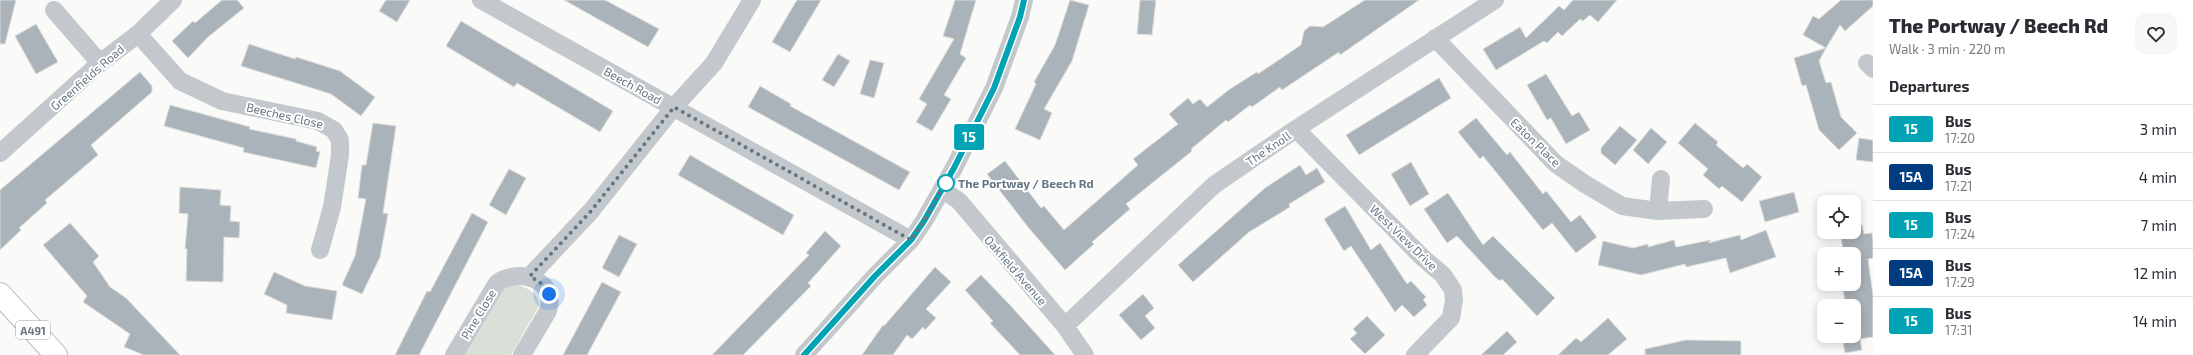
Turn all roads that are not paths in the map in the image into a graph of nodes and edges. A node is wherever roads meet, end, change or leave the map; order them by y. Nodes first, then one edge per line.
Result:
1 (173, 0) edge
2 (482, 0) edge
3 (752, 0) edge
4 (1024, 0) edge
5 (1495, 0) edge
6 (54, 10) dead end
7 (138, 34) junction
8 (1436, 38) junction
9 (100, 63) junction
10 (674, 107) junction
11 (1296, 129) junction
12 (0, 153) edge
13 (1661, 179) dead end
14 (942, 189) junction
15 (1704, 209) dead end
16 (1658, 211) junction
17 (911, 240) junction
18 (320, 250) dead end
19 (530, 276) junction
20 (0, 294) edge
21 (1065, 326) junction
22 (56, 355) edge
23 (454, 355) edge
24 (522, 355) edge
25 (804, 355) edge
26 (1085, 355) edge
27 (1415, 355) edge

1 - 7 street, Greenfields Road
2 - 10 street, Beech Road
3 - 10 street
4 - 14 street
5 - 8 street, The Knoll
6 - 9 street
7 - 9 street, Greenfields Road
7 - 18 street, Beeches Close
8 - 11 street, The Knoll
8 - 16 street, Eaton Place
9 - 12 street, Greenfields Road
10 - 17 street, Beech Road
10 - 19 street
11 - 21 street, The Knoll
11 - 27 street, West View Drive
13 - 16 street
14 - 17 street
14 - 21 street, Oakfield Avenue
15 - 16 street, Eaton Place
17 - 25 street
19 - 23 street, Pine Close
19 - 24 street
20 - 22 highway, A491
21 - 26 street, Oakfield Avenue

